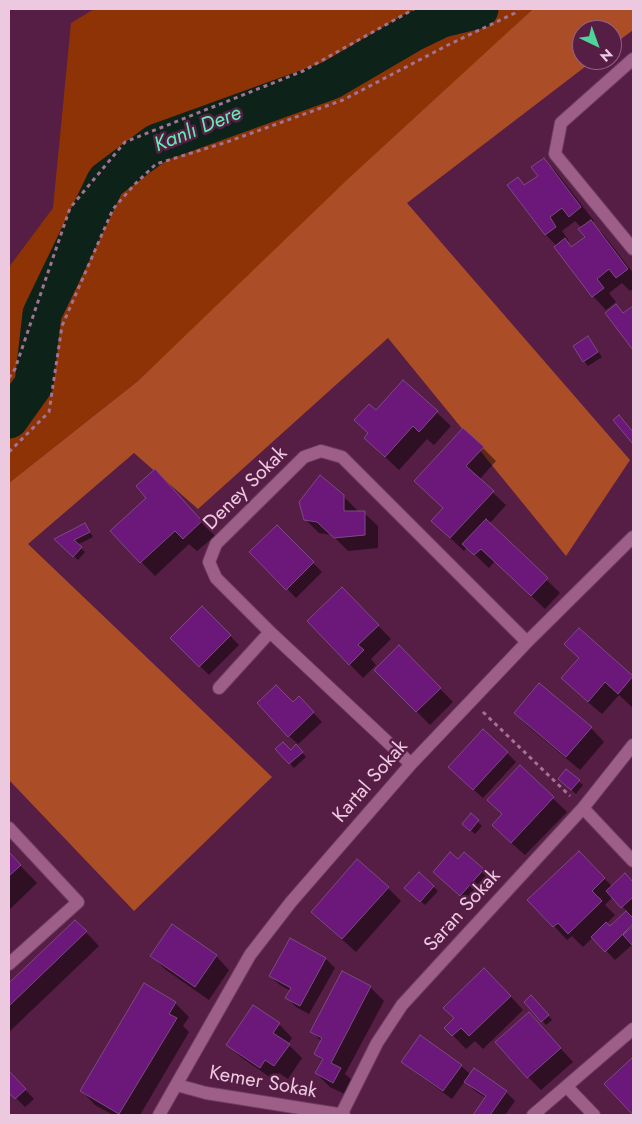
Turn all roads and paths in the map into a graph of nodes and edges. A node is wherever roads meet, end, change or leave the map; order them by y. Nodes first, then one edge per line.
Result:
1 (414, 9) edge
2 (518, 9) edge
3 (633, 59) edge
4 (633, 249) edge
5 (9, 378) edge
6 (9, 452) edge
7 (633, 537) edge
8 (270, 632) junction
9 (527, 642) junction
10 (218, 688) dead end
11 (472, 701) junction
12 (633, 745) edge
13 (411, 764) junction
14 (582, 808) junction
15 (9, 828) edge
16 (633, 861) edge
17 (9, 964) edge
18 (633, 1029) edge
19 (177, 1085) junction
20 (567, 1087) junction
21 (159, 1115) edge
22 (342, 1115) edge
23 (533, 1115) edge
24 (594, 1115) edge

1 - 5 path
2 - 6 path
3 - 4 street
7 - 9 street, Kartal Sokak
8 - 9 street, Deney Sokak
8 - 10 street
8 - 13 street, Deney Sokak
9 - 11 street, Kartal Sokak
11 - 13 street, Kartal Sokak
11 - 14 path
12 - 14 street, Saran Sokak
13 - 19 street, Kartal Sokak
14 - 16 street
14 - 22 street, Saran Sokak
15 - 17 street
18 - 20 street
19 - 21 street, Kartal Sokak
19 - 22 street, Kemer Sokak
20 - 23 street
20 - 24 street

